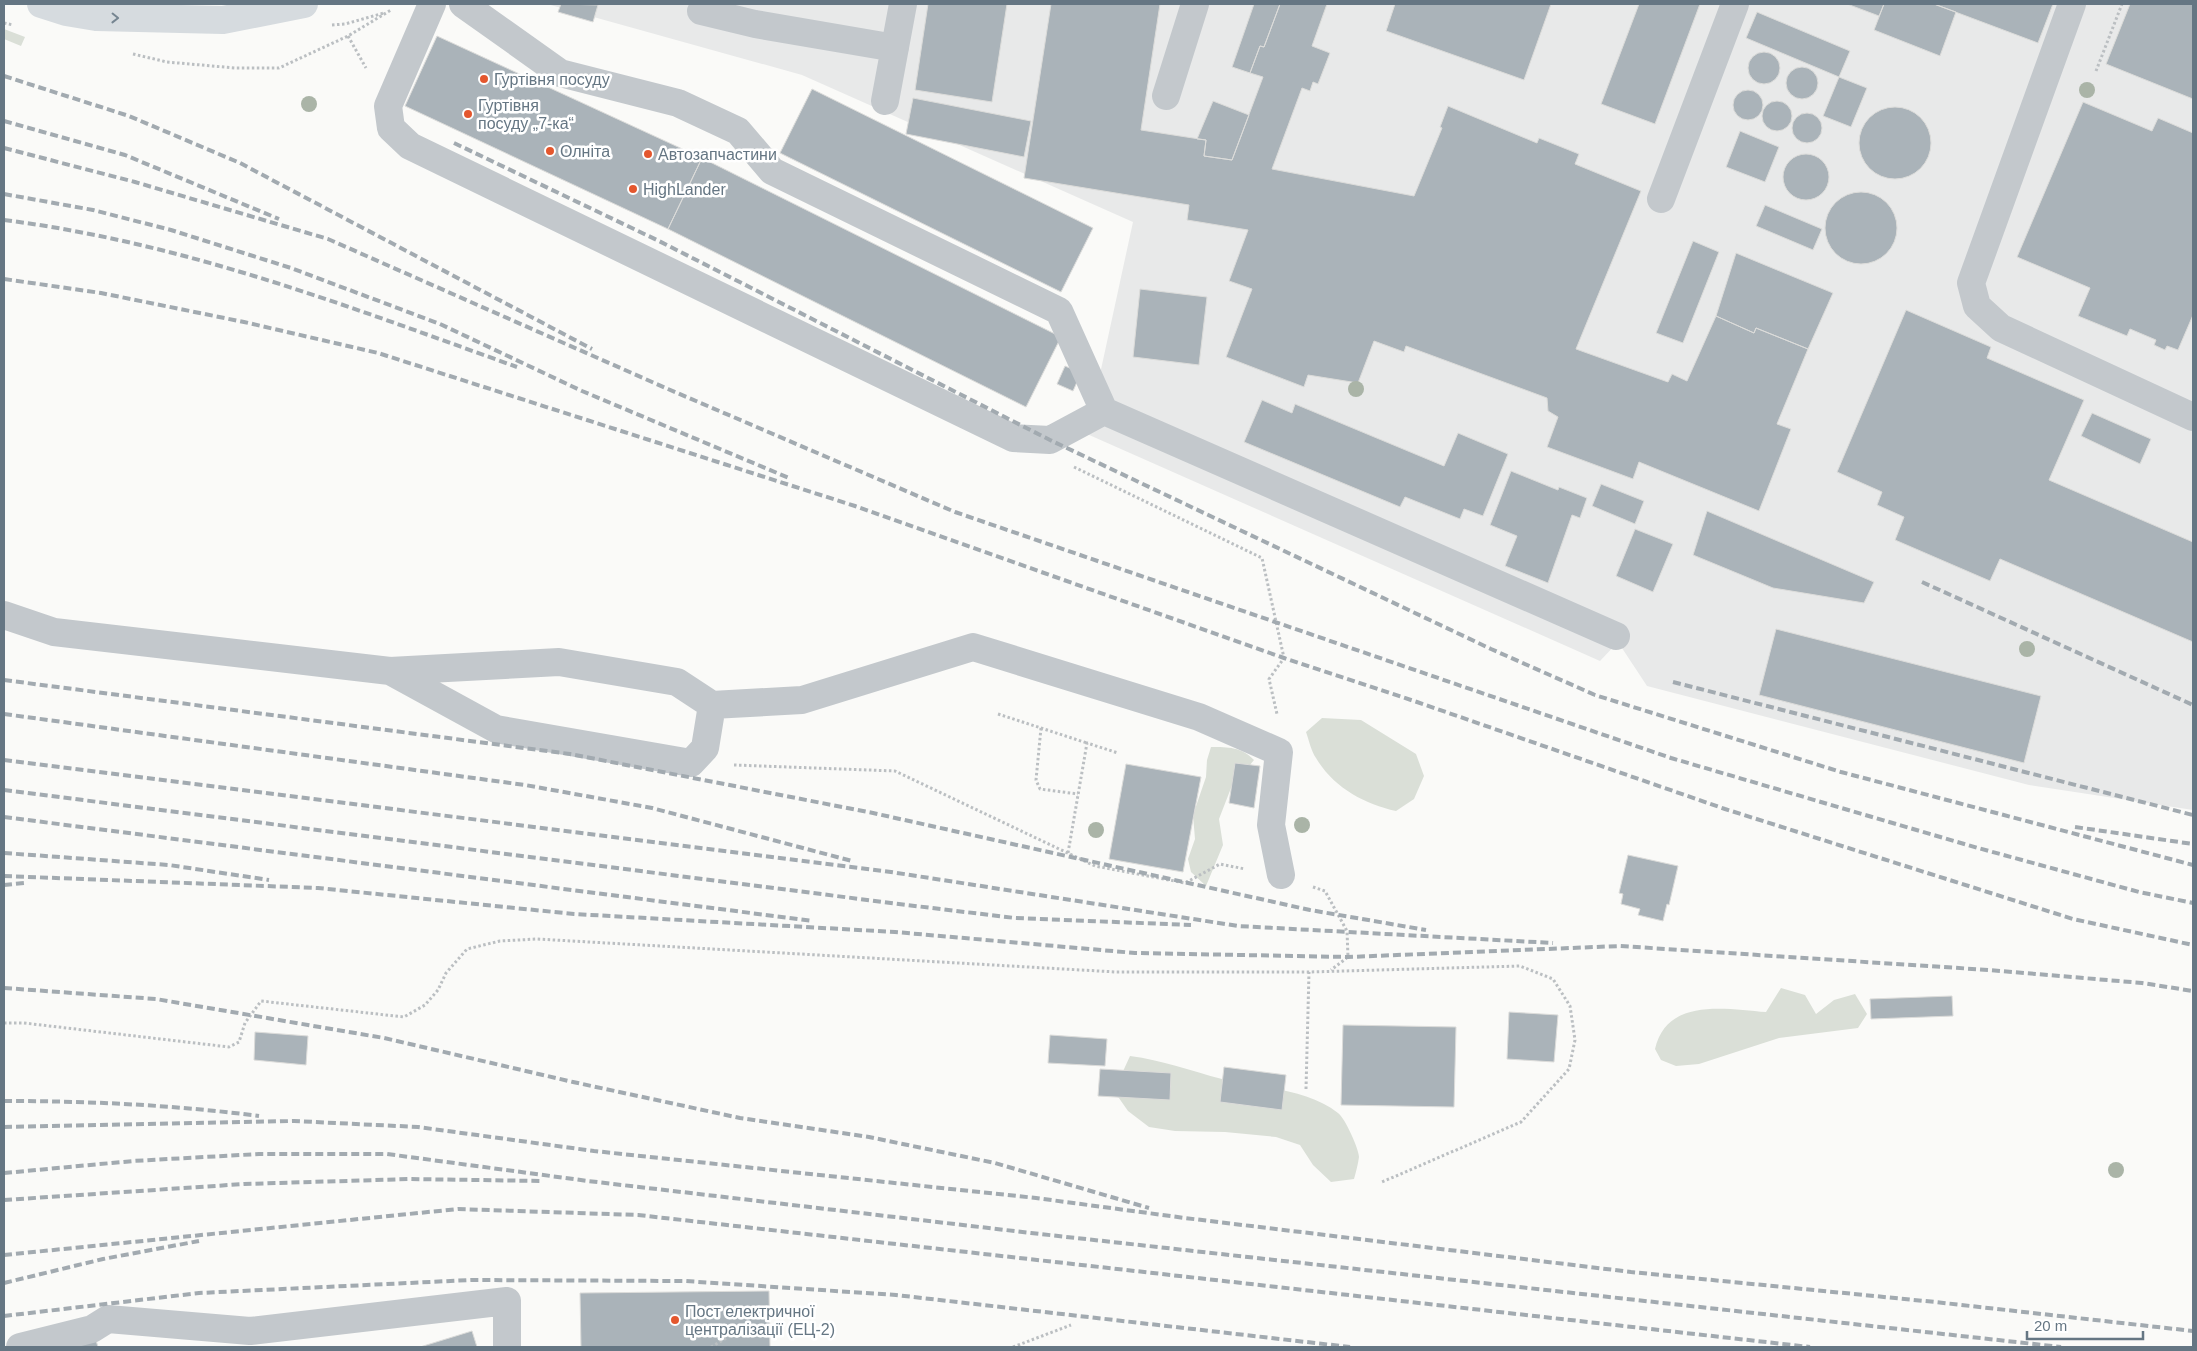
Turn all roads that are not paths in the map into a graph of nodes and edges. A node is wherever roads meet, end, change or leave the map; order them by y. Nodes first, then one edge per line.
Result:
1 (41, 4) edge
2 (304, 4) edge
3 (432, 4) edge
4 (462, 4) edge
5 (903, 4) edge
6 (1195, 4) edge
7 (1735, 4) edge
8 (2072, 4) edge
9 (701, 12) dead end
10 (895, 48) junction
11 (1166, 96) dead end
12 (885, 101) dead end
13 (1661, 199) dead end
14 (1104, 411) junction
15 (2193, 417) edge
16 (4, 615) edge
17 (1616, 636) dead end
18 (390, 671) junction
19 (712, 705) junction
20 (1281, 874) dead end
21 (20, 1347) edge
22 (507, 1347) edge

1 -> 2 main road
3 - 14 lane
4 - 14 lane
5 - 10 lane
6 - 11 lane
7 - 13 lane
8 - 15 lane
9 - 10 lane
10 - 12 lane
14 - 17 lane
16 - 18 lane
18 - 19 lane
18 - 19 lane
19 - 20 lane
21 - 22 lane

